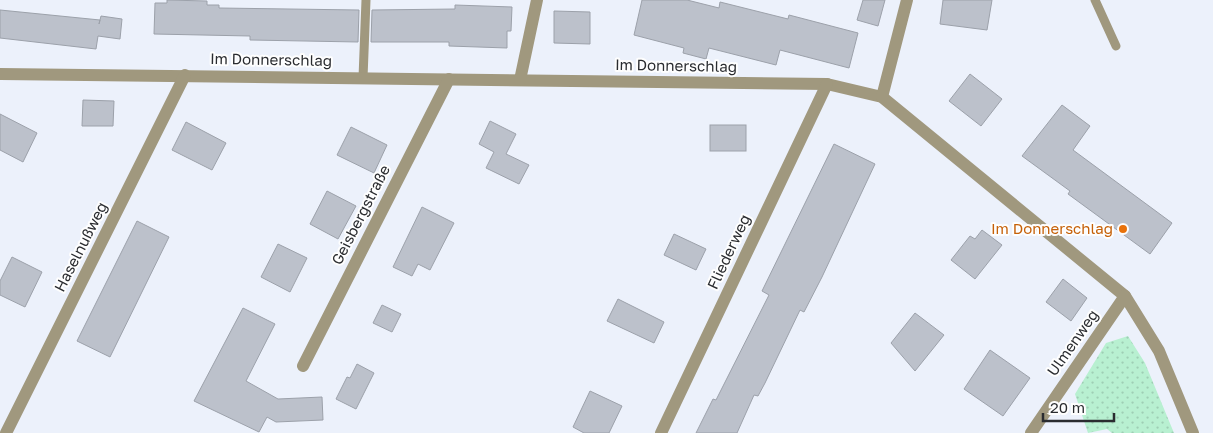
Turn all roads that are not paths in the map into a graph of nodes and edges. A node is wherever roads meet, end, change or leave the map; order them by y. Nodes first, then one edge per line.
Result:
1 (366, 0) edge
2 (537, 0) edge
3 (908, 0) edge
4 (1095, 0) edge
5 (1116, 46) dead end
6 (0, 74) edge
7 (185, 75) junction
8 (363, 78) junction
9 (449, 79) junction
10 (520, 80) junction
11 (827, 84) junction
12 (882, 97) junction
13 (1125, 296) junction
14 (303, 366) dead end
15 (6, 433) edge
16 (661, 433) edge
17 (1030, 433) edge
18 (1193, 433) edge

1 - 8 lane
2 - 10 street
3 - 12 street
4 - 5 lane
6 - 7 street, Im Donnerschlag
7 - 8 street, Im Donnerschlag
7 - 15 street, Haselnußweg
8 - 9 street, Im Donnerschlag
9 - 10 street, Im Donnerschlag
9 - 14 street, Geisbergstraße
10 - 11 street, Im Donnerschlag
11 - 12 street, Im Donnerschlag
11 - 16 street, Fliederweg
12 - 13 street, Im Donnerschlag
13 - 17 street, Ulmenweg
13 - 18 street, Im Donnerschlag

